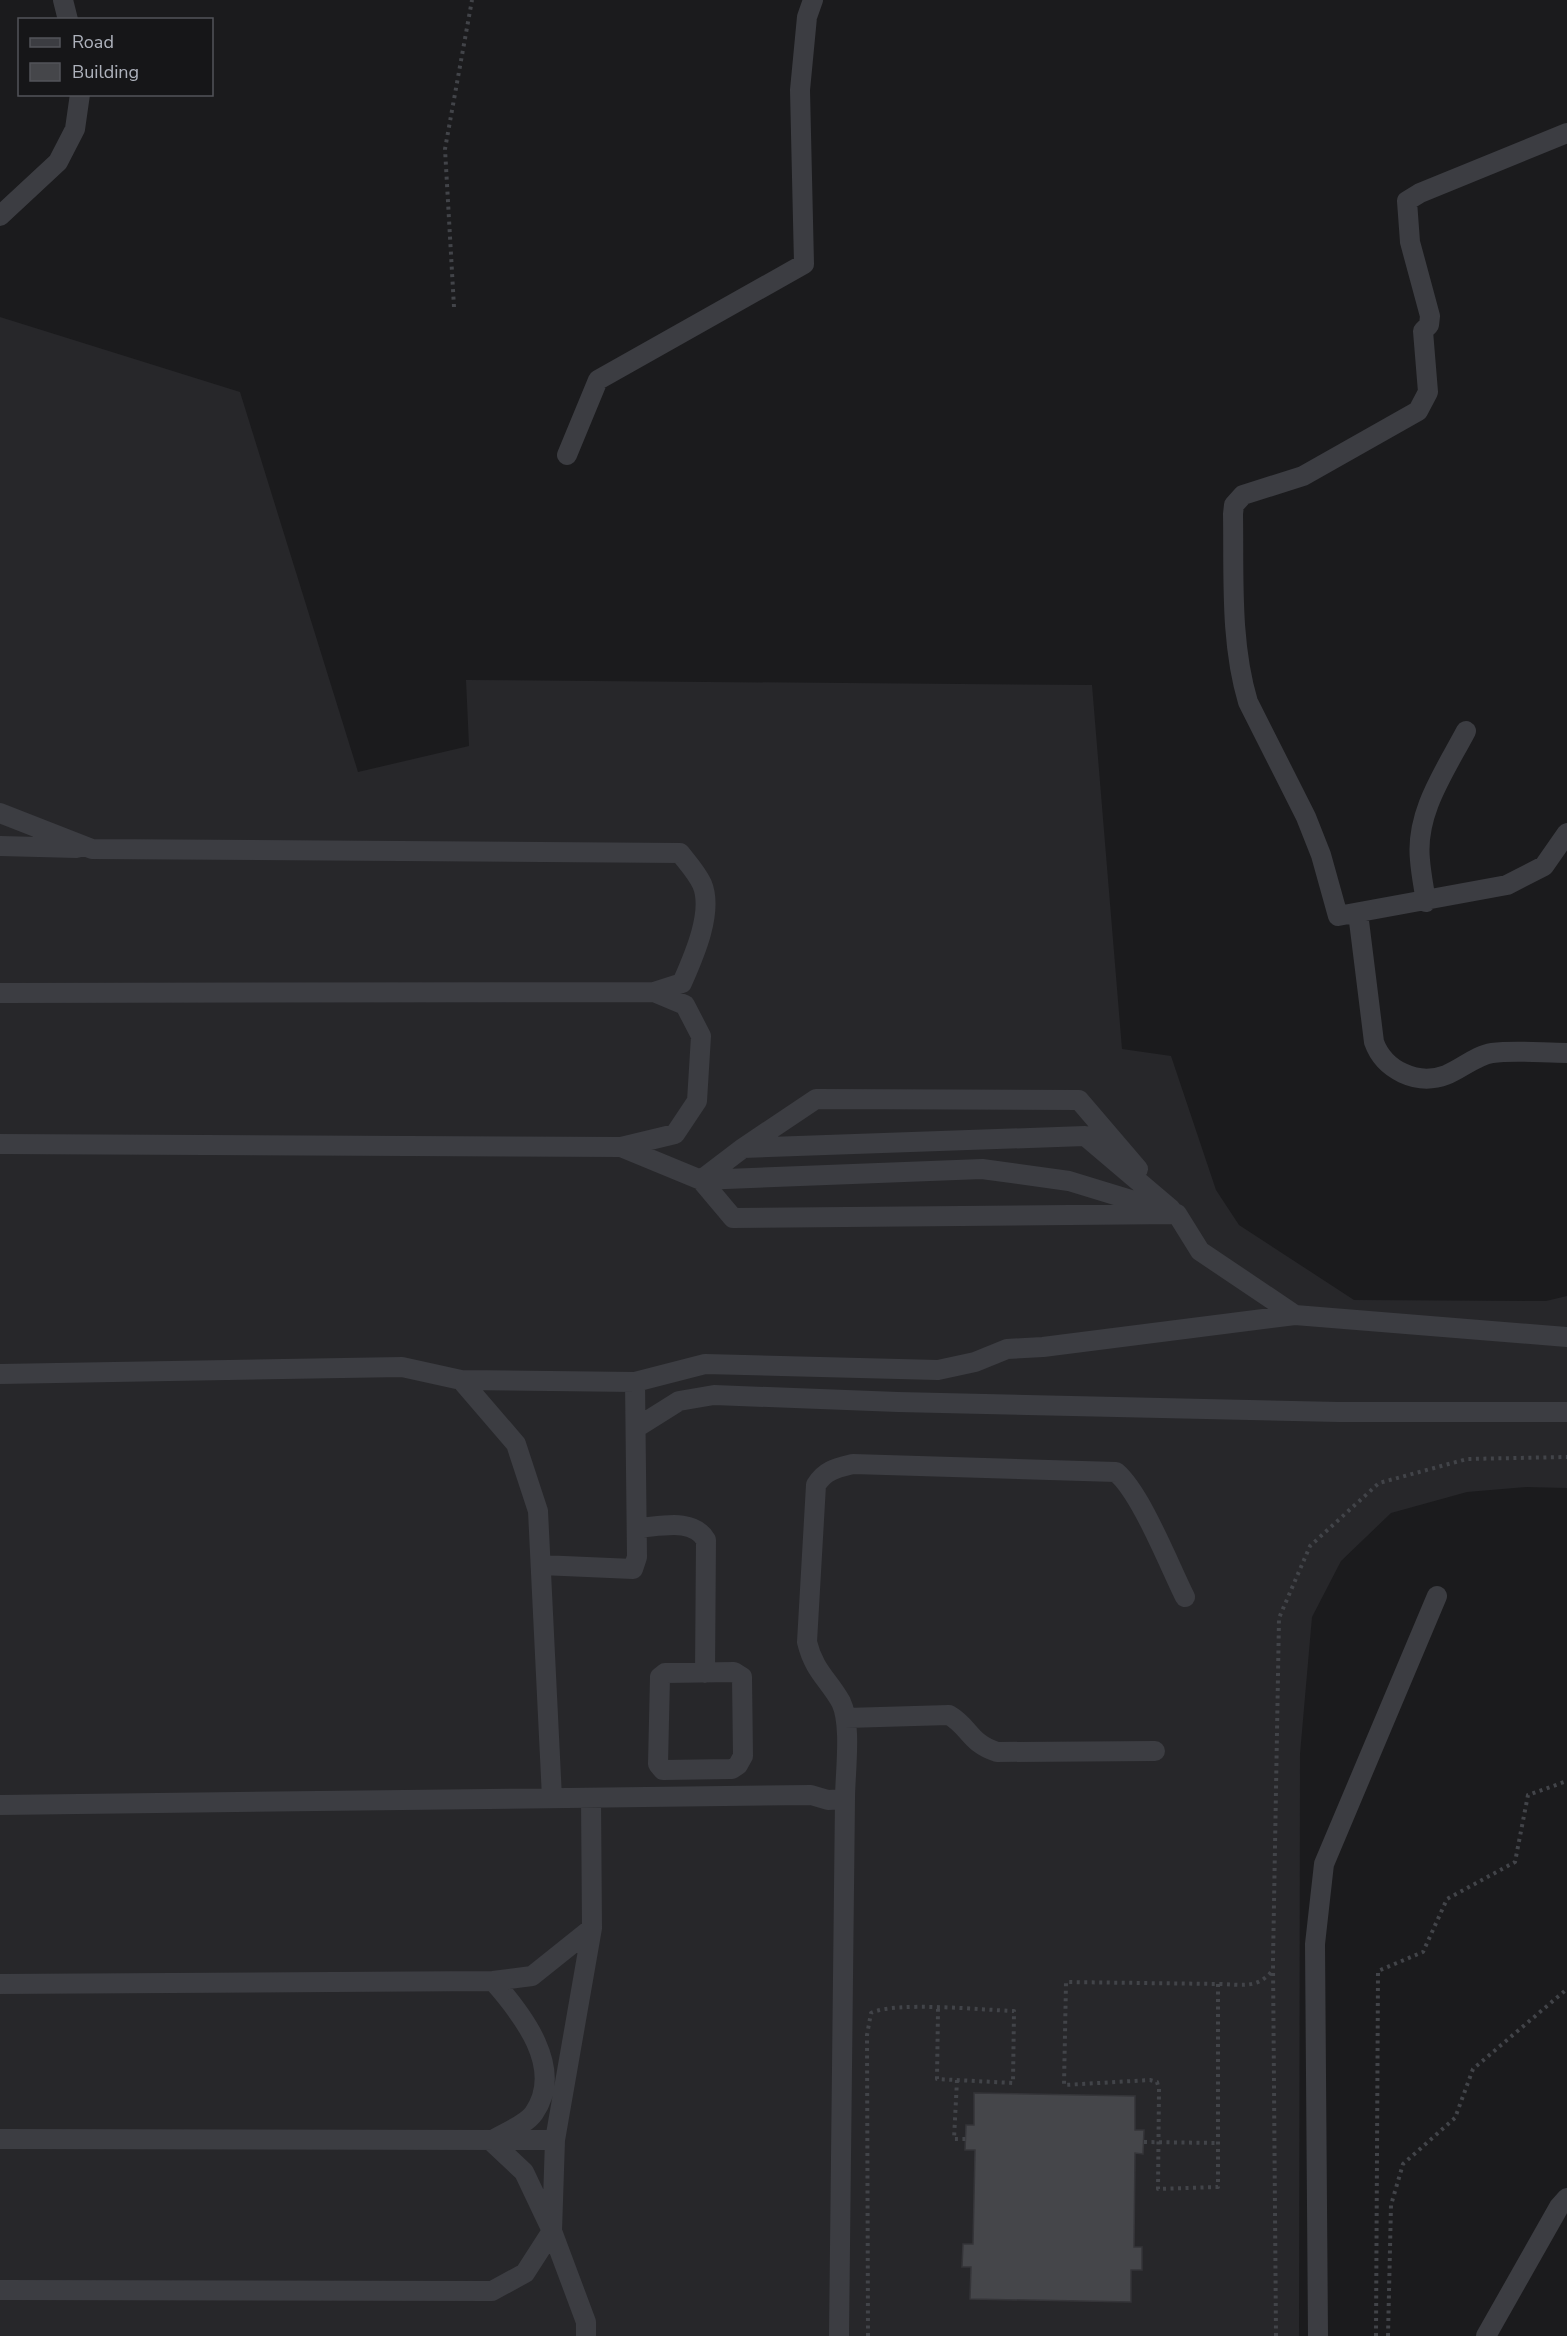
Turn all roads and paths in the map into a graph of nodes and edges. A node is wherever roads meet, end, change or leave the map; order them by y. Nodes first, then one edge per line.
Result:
1 (63, 0) edge
2 (472, 0) edge
3 (813, 0) edge
4 (68, 18) edge
5 (80, 96) edge
6 (1567, 133) edge
7 (0, 216) edge
8 (454, 307) dead end
9 (567, 455) dead end
10 (1466, 731) dead end
11 (0, 813) edge
12 (1567, 833) edge
13 (0, 846) edge
14 (92, 849) junction
15 (1426, 902) junction
16 (1358, 913) junction
17 (654, 992) junction
18 (0, 993) edge
19 (1567, 1053) edge
20 (0, 1144) edge
21 (621, 1147) junction
22 (743, 1148) junction
23 (701, 1180) junction
24 (1177, 1214) junction
25 (1295, 1315) junction
26 (1567, 1337) edge
27 (0, 1374) edge
28 (460, 1380) junction
29 (635, 1382) junction
30 (1567, 1412) edge
31 (636, 1428) junction
32 (1567, 1457) edge
33 (637, 1528) junction
34 (541, 1565) junction
35 (1437, 1596) dead end
36 (1185, 1597) dead end
37 (705, 1673) junction
38 (846, 1718) junction
39 (1155, 1751) dead end
40 (686, 1769) junction
41 (1567, 1780) edge
42 (686, 1796) junction
43 (552, 1798) junction
44 (591, 1798) junction
45 (845, 1799) junction
46 (0, 1804) edge
47 (592, 1928) junction
48 (1274, 1969) junction
49 (493, 1981) junction
50 (0, 1984) edge
51 (1218, 1984) junction
52 (1567, 1989) edge
53 (938, 2009) junction
54 (957, 2080) junction
55 (0, 2139) edge
56 (966, 2139) dead end
57 (491, 2140) junction
58 (555, 2140) junction
59 (1144, 2142) dead end
60 (1159, 2142) junction
61 (1218, 2143) junction
62 (1567, 2198) edge
63 (552, 2231) junction
64 (0, 2290) edge
65 (586, 2336) edge
66 (839, 2336) edge
67 (868, 2336) edge
68 (1276, 2336) edge
69 (1318, 2336) edge
70 (1376, 2336) edge
71 (1388, 2336) edge
72 (1486, 2336) edge

1 - 4 street
2 - 8 path
3 - 9 street
5 - 7 street
6 - 16 street
10 - 15 street
11 - 14 street
12 - 15 street
13 - 14 street
14 - 17 street
15 - 16 street
16 - 19 street
17 - 18 street
17 - 21 street
20 - 21 street
21 - 23 street
22 - 23 street
22 - 24 street
22 - 24 street
23 - 24 street
23 - 24 street
24 - 25 street
25 - 26 street
25 - 29 street
27 - 28 street
28 - 29 street
28 - 34 street
29 - 31 street
30 - 31 street
31 - 33 street
32 - 48 path
33 - 34 street
33 - 37 street
34 - 43 street
35 - 69 street
36 - 38 street
37 - 40 street
37 - 40 street
38 - 39 street
38 - 45 street
40 - 42 street
41 - 70 path
42 - 44 street
42 - 45 street
43 - 44 street
43 - 46 street
44 - 47 street
45 - 66 street
47 - 49 street
47 - 58 street
48 - 51 path
48 - 68 path
49 - 50 street
49 - 57 street
51 - 60 path
51 - 61 path
52 - 71 path
53 - 54 path
53 - 54 path
53 - 67 path
54 - 56 path
55 - 57 street
57 - 58 street
57 - 63 street
58 - 63 street
59 - 60 path
60 - 61 path
60 - 61 path
62 - 72 street
63 - 64 street
63 - 65 street

